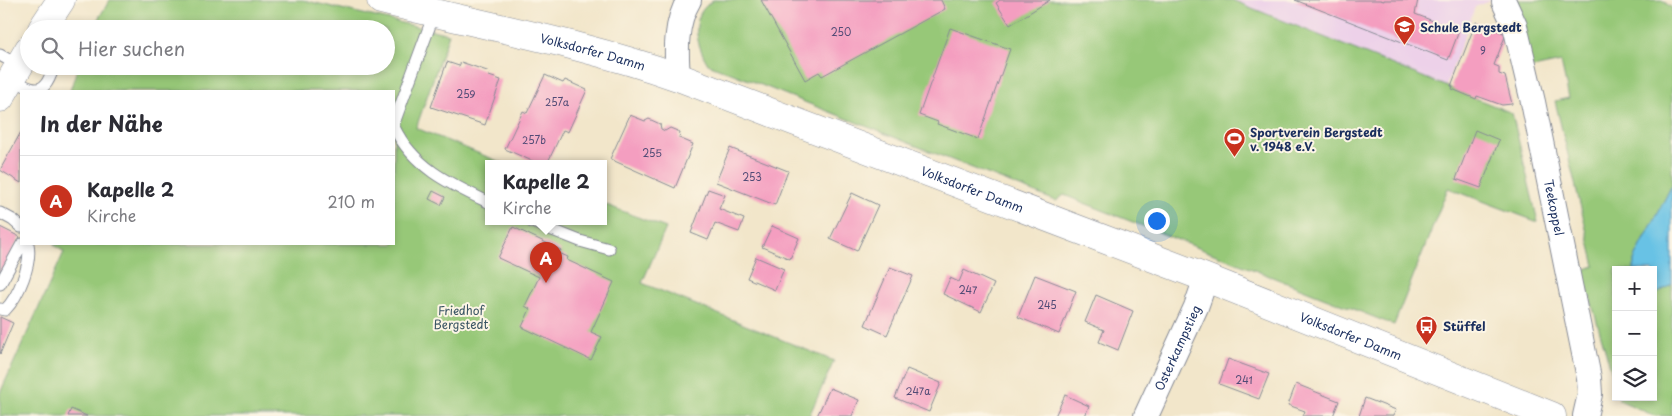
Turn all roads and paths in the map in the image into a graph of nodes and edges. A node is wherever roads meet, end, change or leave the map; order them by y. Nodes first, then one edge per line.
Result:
1 (61, 0) edge
2 (381, 0) edge
3 (689, 0) edge
4 (1504, 2) dead end
5 (434, 14) junction
6 (48, 20) edge
7 (12, 69) edge
8 (50, 75) edge
9 (678, 77) junction
10 (395, 120) edge
11 (395, 129) edge
12 (485, 201) edge
13 (0, 213) edge
14 (539, 225) edge
15 (20, 226) edge
16 (21, 245) edge
17 (28, 245) edge
18 (608, 249) dead end
19 (1206, 278) junction
20 (0, 284) edge
21 (0, 309) edge
22 (1146, 416) edge
23 (1552, 416) edge
24 (1585, 416) edge

1 - 6 main road
2 - 5 main road, Volksdorfer Damm
3 - 9 street
4 - 24 street, Teekoppel
5 - 9 main road, Volksdorfer Damm
5 - 10 lane
7 - 8 lane
9 - 19 main road, Volksdorfer Damm
11 - 12 lane
13 - 15 lane
14 - 18 lane
16 - 20 lane
17 - 21 lane
19 - 22 street, Osterkampstieg
19 - 23 main road, Volksdorfer Damm

